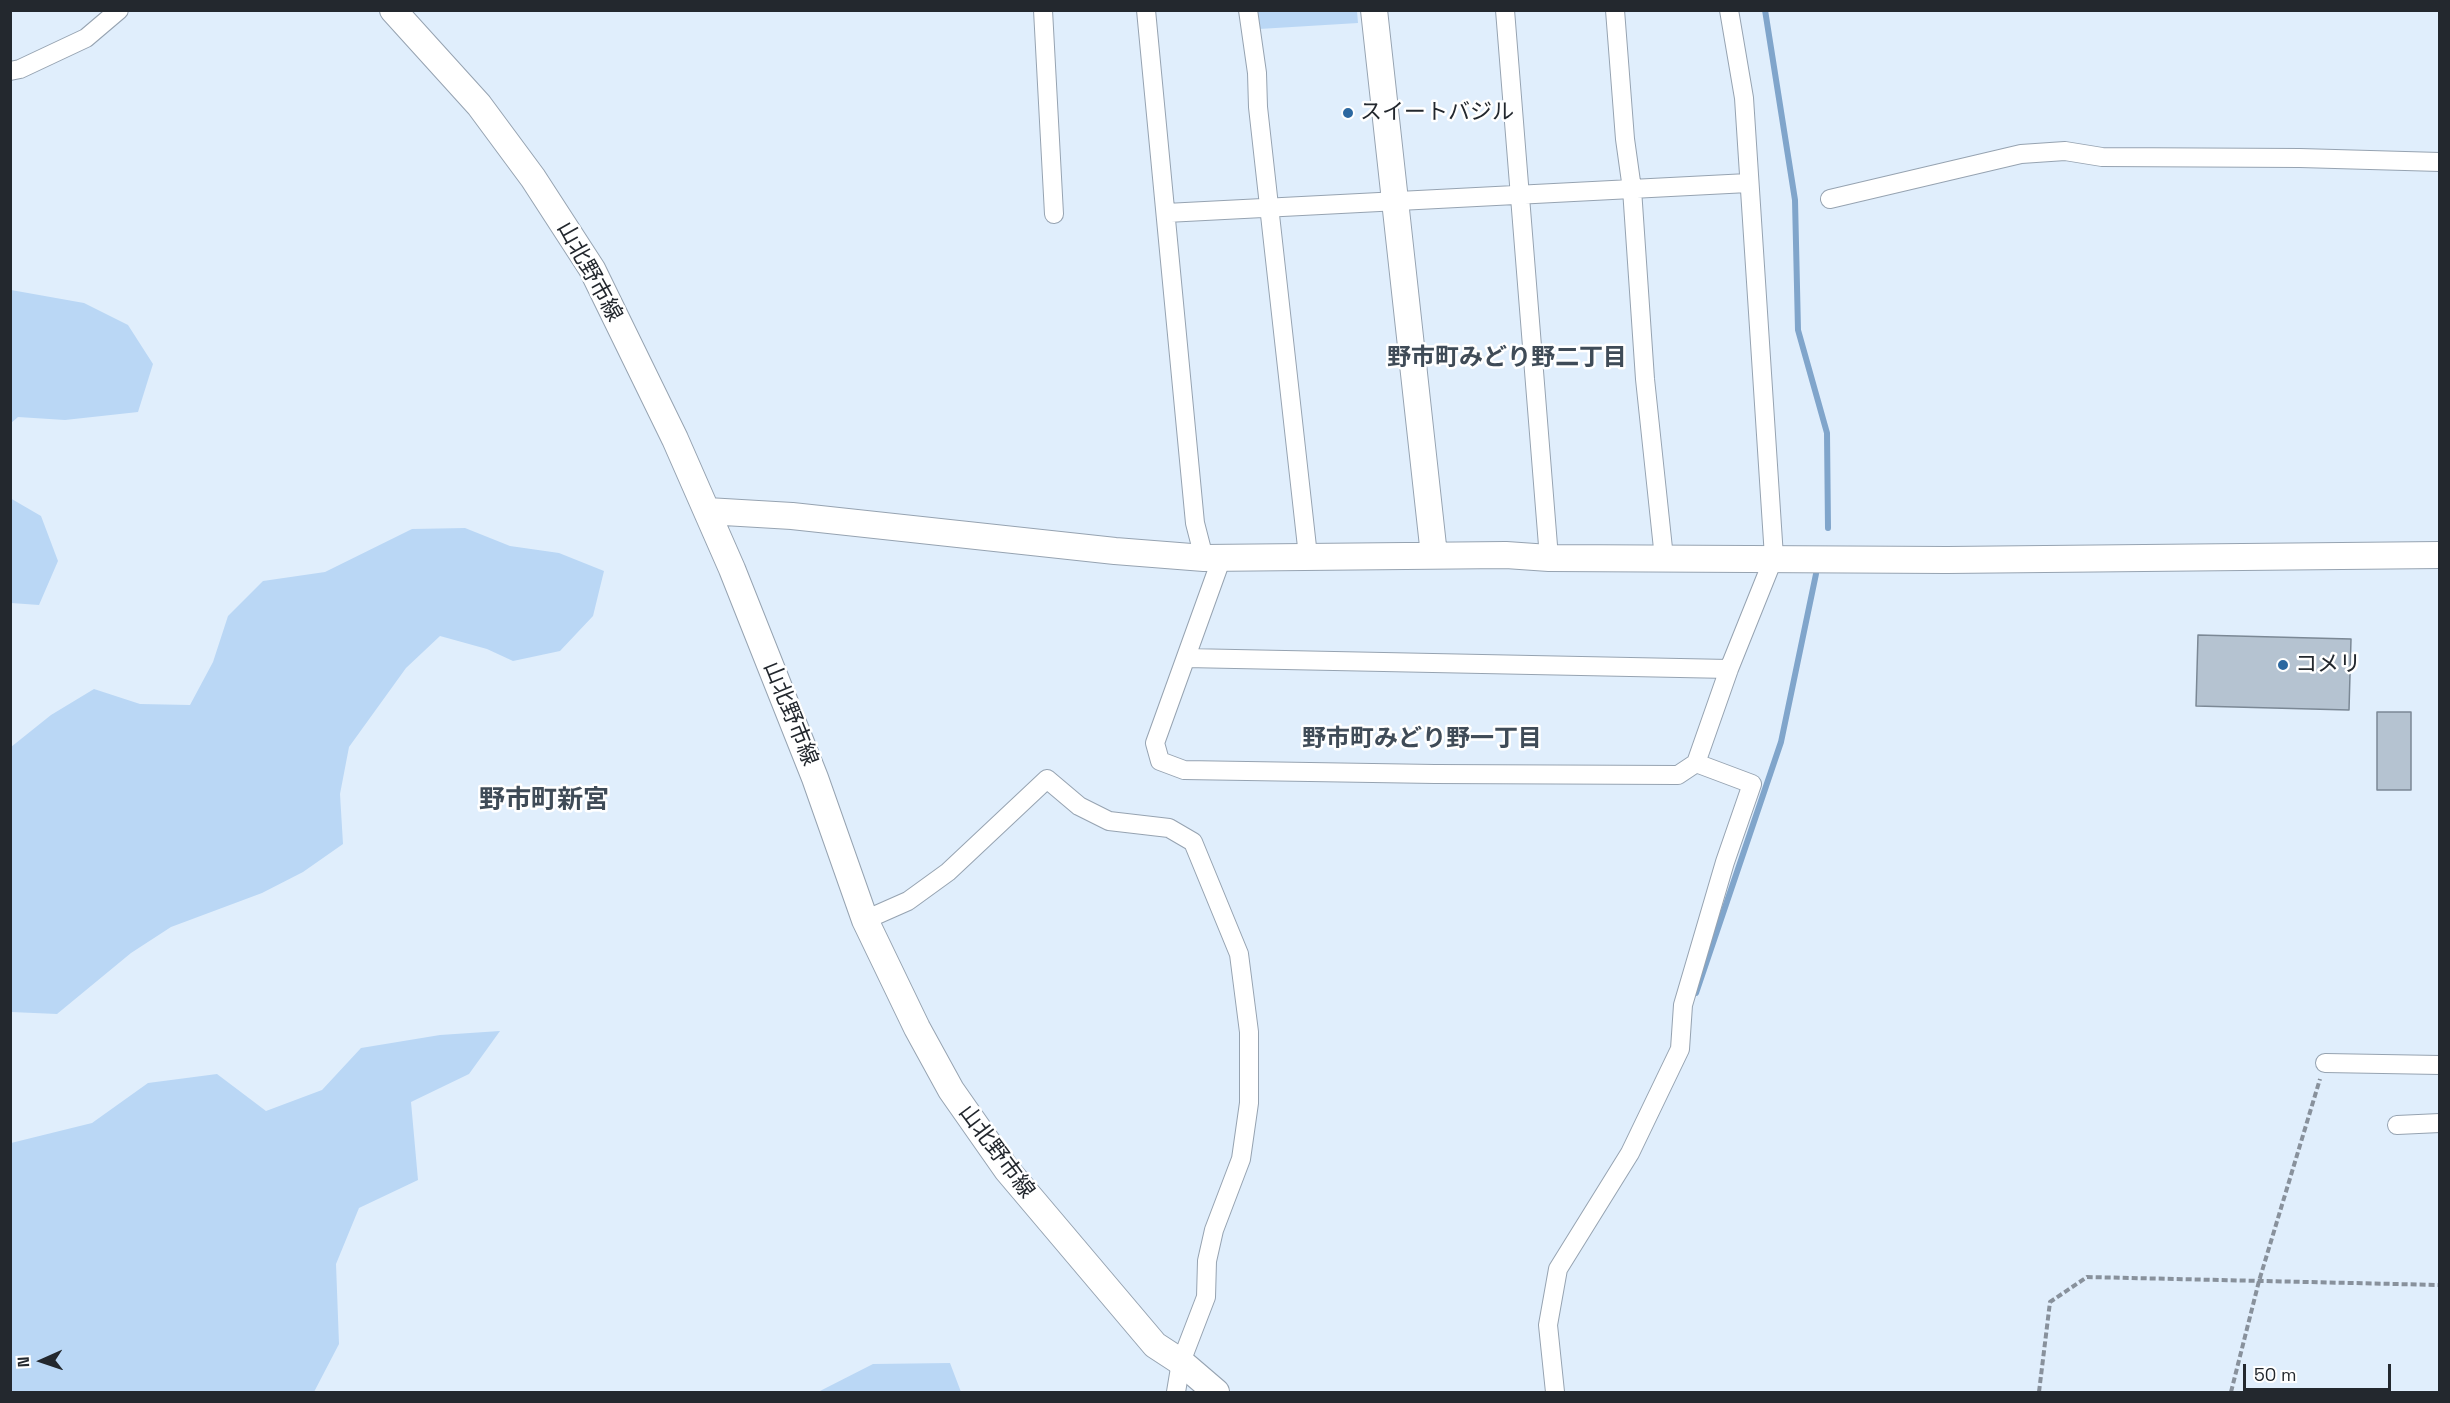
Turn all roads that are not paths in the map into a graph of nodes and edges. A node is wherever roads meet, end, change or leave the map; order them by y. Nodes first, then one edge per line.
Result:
1 (119, 10) edge
2 (393, 10) edge
3 (1043, 10) edge
4 (1146, 10) edge
5 (1248, 10) edge
6 (1374, 10) edge
7 (1504, 10) edge
8 (1615, 10) edge
9 (1729, 10) edge
10 (10, 70) edge
11 (2439, 162) edge
12 (1748, 183) junction
13 (1632, 189) junction
14 (1521, 195) junction
15 (1830, 199) dead end
16 (1396, 201) junction
17 (1271, 210) junction
18 (1166, 213) junction
19 (1054, 214) dead end
20 (706, 512) junction
21 (1434, 555) junction
22 (2439, 555) edge
23 (1308, 556) junction
24 (1213, 557) junction
25 (1774, 557) junction
26 (1549, 558) junction
27 (1664, 558) junction
28 (1186, 658) junction
29 (1729, 669) junction
30 (1696, 763) junction
31 (866, 920) junction
32 (2325, 1063) road end
33 (2439, 1065) edge
34 (2439, 1124) edge
35 (2397, 1125) dead end
36 (1181, 1362) junction
37 (1176, 1392) edge
38 (1216, 1392) edge
39 (1555, 1392) edge

1 - 10 street
2 - 20 street, 山北野市線
3 - 19 street
4 - 18 street
5 - 17 street
6 - 16 street
7 - 14 street
8 - 13 street
9 - 12 street
11 - 15 street
12 - 13 street
12 - 25 street
13 - 14 street
13 - 27 street
14 - 16 street
14 - 26 street
16 - 17 street
16 - 21 street
17 - 18 street
17 - 23 street
18 - 24 street
20 - 24 street
20 - 31 street, 山北野市線
21 - 23 street
21 - 26 street
22 - 25 street
23 - 24 street
24 - 28 street
25 - 27 street
25 - 29 street
26 - 27 street
28 - 29 street
28 - 30 street
29 - 30 street
30 - 39 street
31 - 36 street, 山北野市線
31 - 36 street
32 - 33 street
34 - 35 street
36 - 37 street
36 - 38 street, 山北野市線

